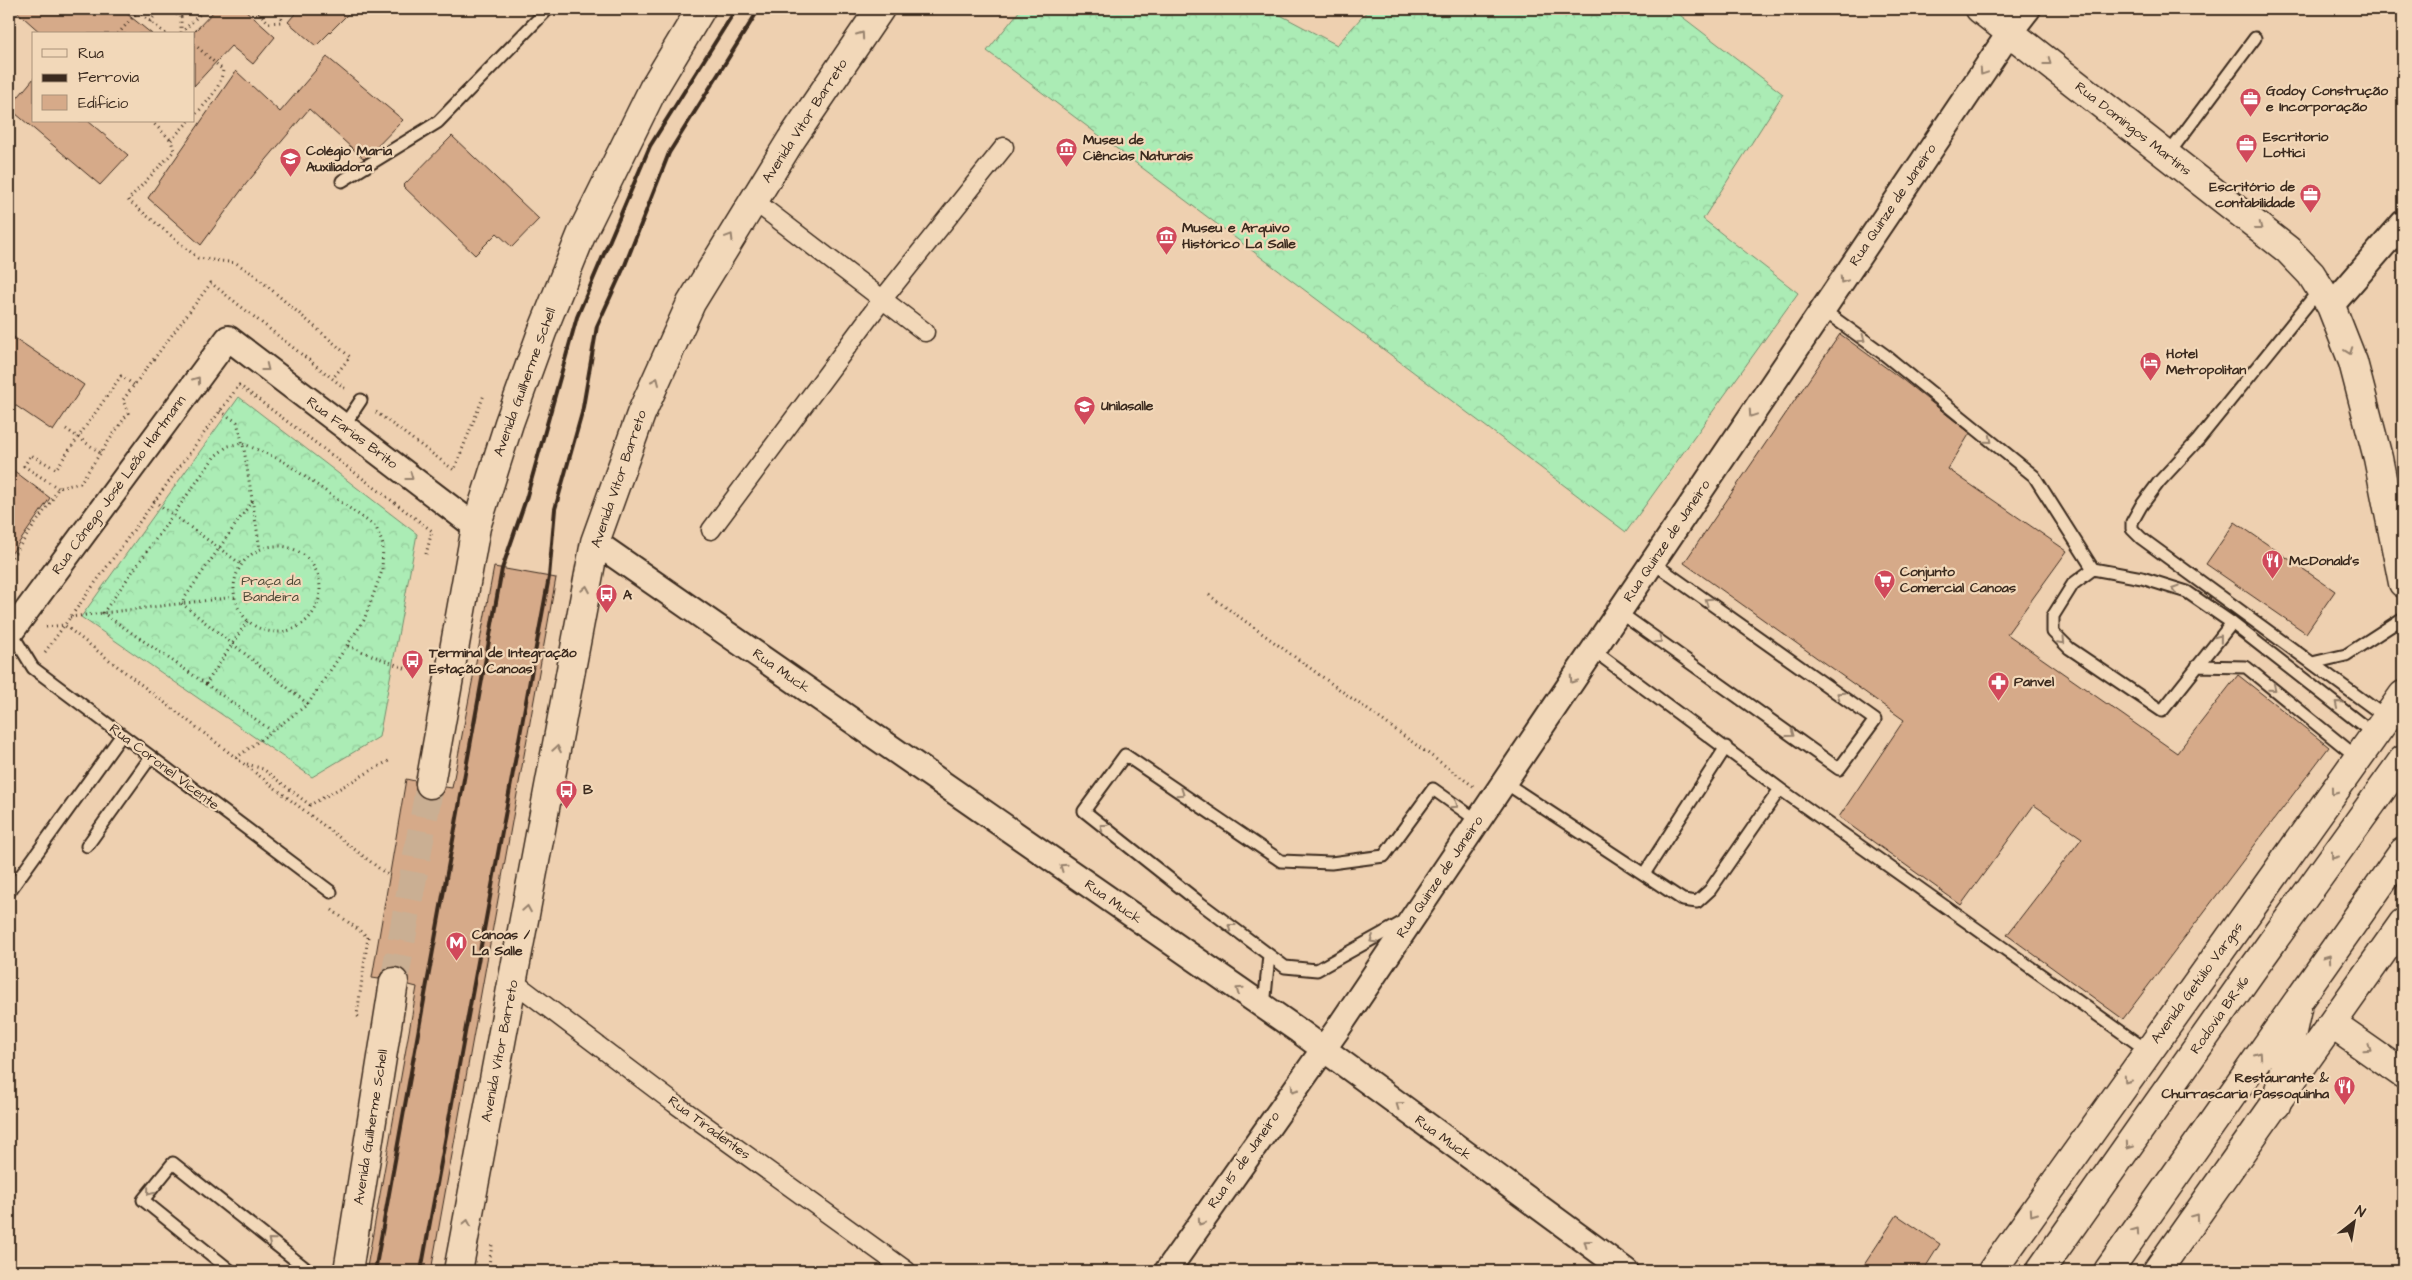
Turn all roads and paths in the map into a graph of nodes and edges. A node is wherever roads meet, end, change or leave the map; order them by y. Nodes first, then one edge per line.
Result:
1 (168, 9) edge
2 (185, 9) edge
3 (205, 9) edge
4 (255, 9) edge
5 (282, 9) edge
6 (548, 9) edge
7 (701, 9) edge
8 (880, 9) edge
9 (1980, 9) edge
10 (2028, 9) edge
11 (140, 10) edge
12 (181, 17) junction
13 (150, 22) junction
14 (120, 32) edge
15 (163, 32) edge
16 (181, 32) edge
17 (182, 32) edge
18 (2010, 32) junction
19 (2255, 38) dead end
20 (195, 45) edge
21 (195, 115) edge
22 (152, 122) edge
23 (188, 122) edge
24 (171, 140) junction
25 (1004, 148) dead end
26 (2167, 156) junction
27 (342, 181) dead end
28 (753, 200) junction
29 (2403, 223) edge
30 (2326, 298) junction
31 (882, 300) junction
32 (1822, 310) junction
33 (925, 332) dead end
34 (228, 338) joint
35 (333, 378) junction
36 (134, 385) junction
37 (484, 395) dead end
38 (361, 400) junction
39 (220, 411) junction
40 (343, 427) junction
41 (66, 429) dead end
42 (77, 437) junction
43 (242, 443) junction
44 (101, 453) junction
45 (58, 488) junction
46 (154, 501) junction
47 (252, 501) junction
48 (173, 515) junction
49 (476, 527) junction
50 (711, 530) dead end
51 (595, 542) junction
52 (219, 548) junction
53 (260, 549) junction
54 (425, 558) dead end
55 (9, 561) edge
56 (1652, 562) junction
57 (242, 564) junction
58 (2093, 569) junction
59 (2403, 583) edge
60 (1209, 595) dead end
61 (235, 597) junction
62 (181, 604) junction
63 (1619, 612) junction
64 (103, 613) junction
65 (70, 617) junction
66 (2403, 618) edge
67 (248, 620) junction
68 (2232, 623) junction
69 (64, 625) junction
70 (9, 633) edge
71 (233, 643) junction
72 (348, 646) junction
73 (1594, 650) junction
74 (2312, 663) junction
75 (2197, 666) junction
76 (407, 669) dead end
77 (206, 684) junction
78 (2403, 695) edge
79 (308, 704) junction
80 (2381, 727) junction
81 (272, 730) junction
82 (121, 736) junction
83 (1726, 747) junction
84 (150, 758) junction
85 (236, 758) junction
86 (2358, 758) junction
87 (392, 759) dead end
88 (2403, 760) edge
89 (244, 764) junction
90 (430, 784) tunnel mouth
91 (1780, 789) junction
92 (1498, 791) junction
93 (1478, 821) junction
94 (87, 846) dead end
95 (2403, 852) edge
96 (1644, 874) junction
97 (389, 876) dead end
98 (9, 892) edge
99 (331, 892) dead end
100 (1415, 915) junction
101 (2403, 923) edge
102 (1270, 955) junction
103 (394, 982) tunnel mouth
104 (514, 982) junction
105 (2300, 997) junction
106 (1264, 1007) junction
107 (2333, 1025) junction
108 (1322, 1049) junction
109 (2148, 1051) junction
110 (2403, 1074) edge
111 (2276, 1105) junction
112 (231, 1271) edge
113 (309, 1271) edge
114 (348, 1271) edge
115 (458, 1271) edge
116 (907, 1271) edge
117 (1167, 1271) edge
118 (1626, 1271) edge
119 (1992, 1271) edge
120 (2040, 1271) edge
121 (2108, 1271) edge
122 (2157, 1271) edge

1 - 12 path
1 - 13 path
2 - 12 path
3 - 17 path
4 - 5 path
6 - 27 lane
7 - 49 main road, Avenida Guilherme Schell
28 -> 8 main road, Avenida Vitor Barreto
9 - 18 main road, Rua Domingos Martins
10 - 18 street
11 - 13 path
11 - 14 path
12 - 16 path
13 - 15 path
18 -> 26 main road, Rua Domingos Martins
18 -> 32 street, Rua Quinze de Janeiro
19 - 26 lane
20 - 21 path
22 - 24 path
23 - 24 path
24 - 35 path
25 - 31 street
26 -> 30 main road, Rua Domingos Martins
28 - 31 street
51 -> 28 main road, Avenida Vitor Barreto
29 - 30 street
30 -> 59 main road, Rua Domingos Martins
30 - 74 lane
31 - 33 street
31 - 50 street
32 -> 56 street, Rua Quinze de Janeiro
32 -> 58 lane
34 -> 40 street, Rua Farias Brito
70 -> 34 street, Rua Cônego José Leão Hartmann
35 - 36 path
35 - 38 path
36 - 42 path
36 - 44 path
37 - 38 path
38 - 40 lane
39 - 43 path
39 - 46 path
39 - 54 path
40 -> 49 street, Rua Farias Brito
41 - 42 path
42 - 44 path
42 - 45 path
43 - 47 path
43 - 48 path
43 - 72 path
44 - 45 path
45 - 55 path
46 - 48 path
46 - 65 path
47 - 52 path
47 - 53 path
48 - 52 path
48 - 64 path
49 - 90 main road, Avenida Guilherme Schell
104 -> 51 main road, Avenida Vitor Barreto
106 -> 51 street, Rua Muck
52 - 57 path
52 - 62 path
53 - 57 path
53 - 67 path
56 - 63 street, Rua Quinze de Janeiro
63 -> 56 lane
57 - 61 path
68 -> 58 lane
58 -> 75 lane
60 - 92 path
61 - 62 path
61 - 67 path
62 - 64 path
62 - 71 path
63 - 73 street, Rua Quinze de Janeiro
64 - 65 path
64 - 77 path
65 - 69 path
66 - 74 lane
67 - 71 path
75 -> 68 lane
80 -> 68 lane
69 - 70 path
69 - 85 path
70 - 82 lane, Rua Coronel Vicente
71 - 77 path
71 - 79 path
72 - 76 path
72 - 79 path
73 - 83 lane
73 -> 92 street, Rua Quinze de Janeiro
74 - 80 lane
75 -> 86 lane
77 - 81 path
78 - 80 main road, Avenida Getúlio Vargas
79 - 81 path
80 - 86 main road, Avenida Getúlio Vargas
81 - 85 path
82 - 84 lane, Rua Coronel Vicente
82 - 98 lane
83 - 91 lane
83 - 96 lane
84 - 94 lane
84 - 99 lane, Rua Coronel Vicente
85 - 89 path
86 -> 109 main road, Avenida Getúlio Vargas
87 - 89 path
88 -> 120 main road, Rodovia BR-116
89 - 97 path
91 - 96 lane
91 - 109 lane
92 - 93 street, Rua Quinze de Janeiro
92 - 96 lane
93 - 100 street, Rua Quinze de Janeiro
102 -> 93 lane
105 -> 95 main road
100 -> 102 lane
100 - 108 street, Rua Quinze de Janeiro
101 - 107 main road
102 - 106 lane
103 - 114 main road, Avenida Guilherme Schell
115 -> 104 main road, Avenida Vitor Barreto
104 - 116 street, Rua Tiradentes
105 - 111 main road
121 -> 105 main road
106 - 108 street, Rua Muck
107 -> 110 main road
107 - 111 main road
108 -> 117 street, Rua 15 de Janeiro
118 -> 108 street, Rua Muck
109 -> 119 main road, Avenida Getúlio Vargas
122 -> 111 main road
113 -> 112 lane

